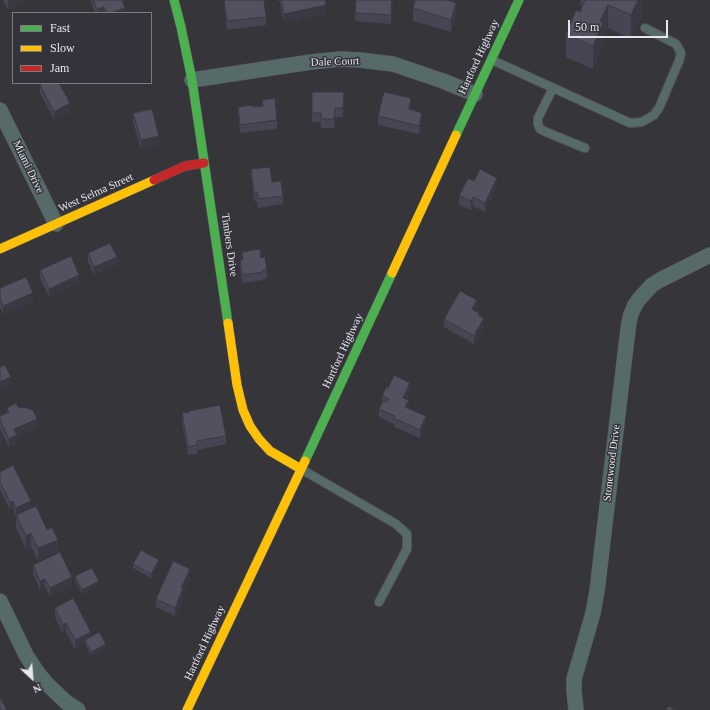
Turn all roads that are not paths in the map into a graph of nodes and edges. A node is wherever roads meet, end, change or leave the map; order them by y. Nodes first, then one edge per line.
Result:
1 (174, 0) edge
2 (519, 0) edge
3 (645, 28) dead end
4 (491, 60) junction
5 (192, 80) junction
6 (553, 88) junction
7 (475, 94) junction
8 (0, 110) edge
9 (585, 148) dead end
10 (204, 163) junction
11 (56, 224) junction
12 (0, 249) edge
13 (710, 255) edge
14 (301, 469) junction
15 (0, 601) edge
16 (378, 602) dead end
17 (68, 707) edge
18 (186, 710) edge
19 (576, 710) edge

1 - 5 main road, Timbers Drive
2 - 4 main road, Hartford Highway
3 - 6 lane
4 - 6 lane
4 - 7 main road, Hartford Highway
5 - 7 street, Dale Court
5 - 10 main road, Timbers Drive
6 - 9 lane
7 - 14 main road, Hartford Highway
8 - 11 street, Miami Drive
10 - 11 main road, West Selma Street
10 - 14 main road, Timbers Drive
11 - 12 main road, West Selma Street
13 - 19 street, Stonewood Drive
14 - 16 lane
14 - 18 main road, Hartford Highway
15 - 17 street

